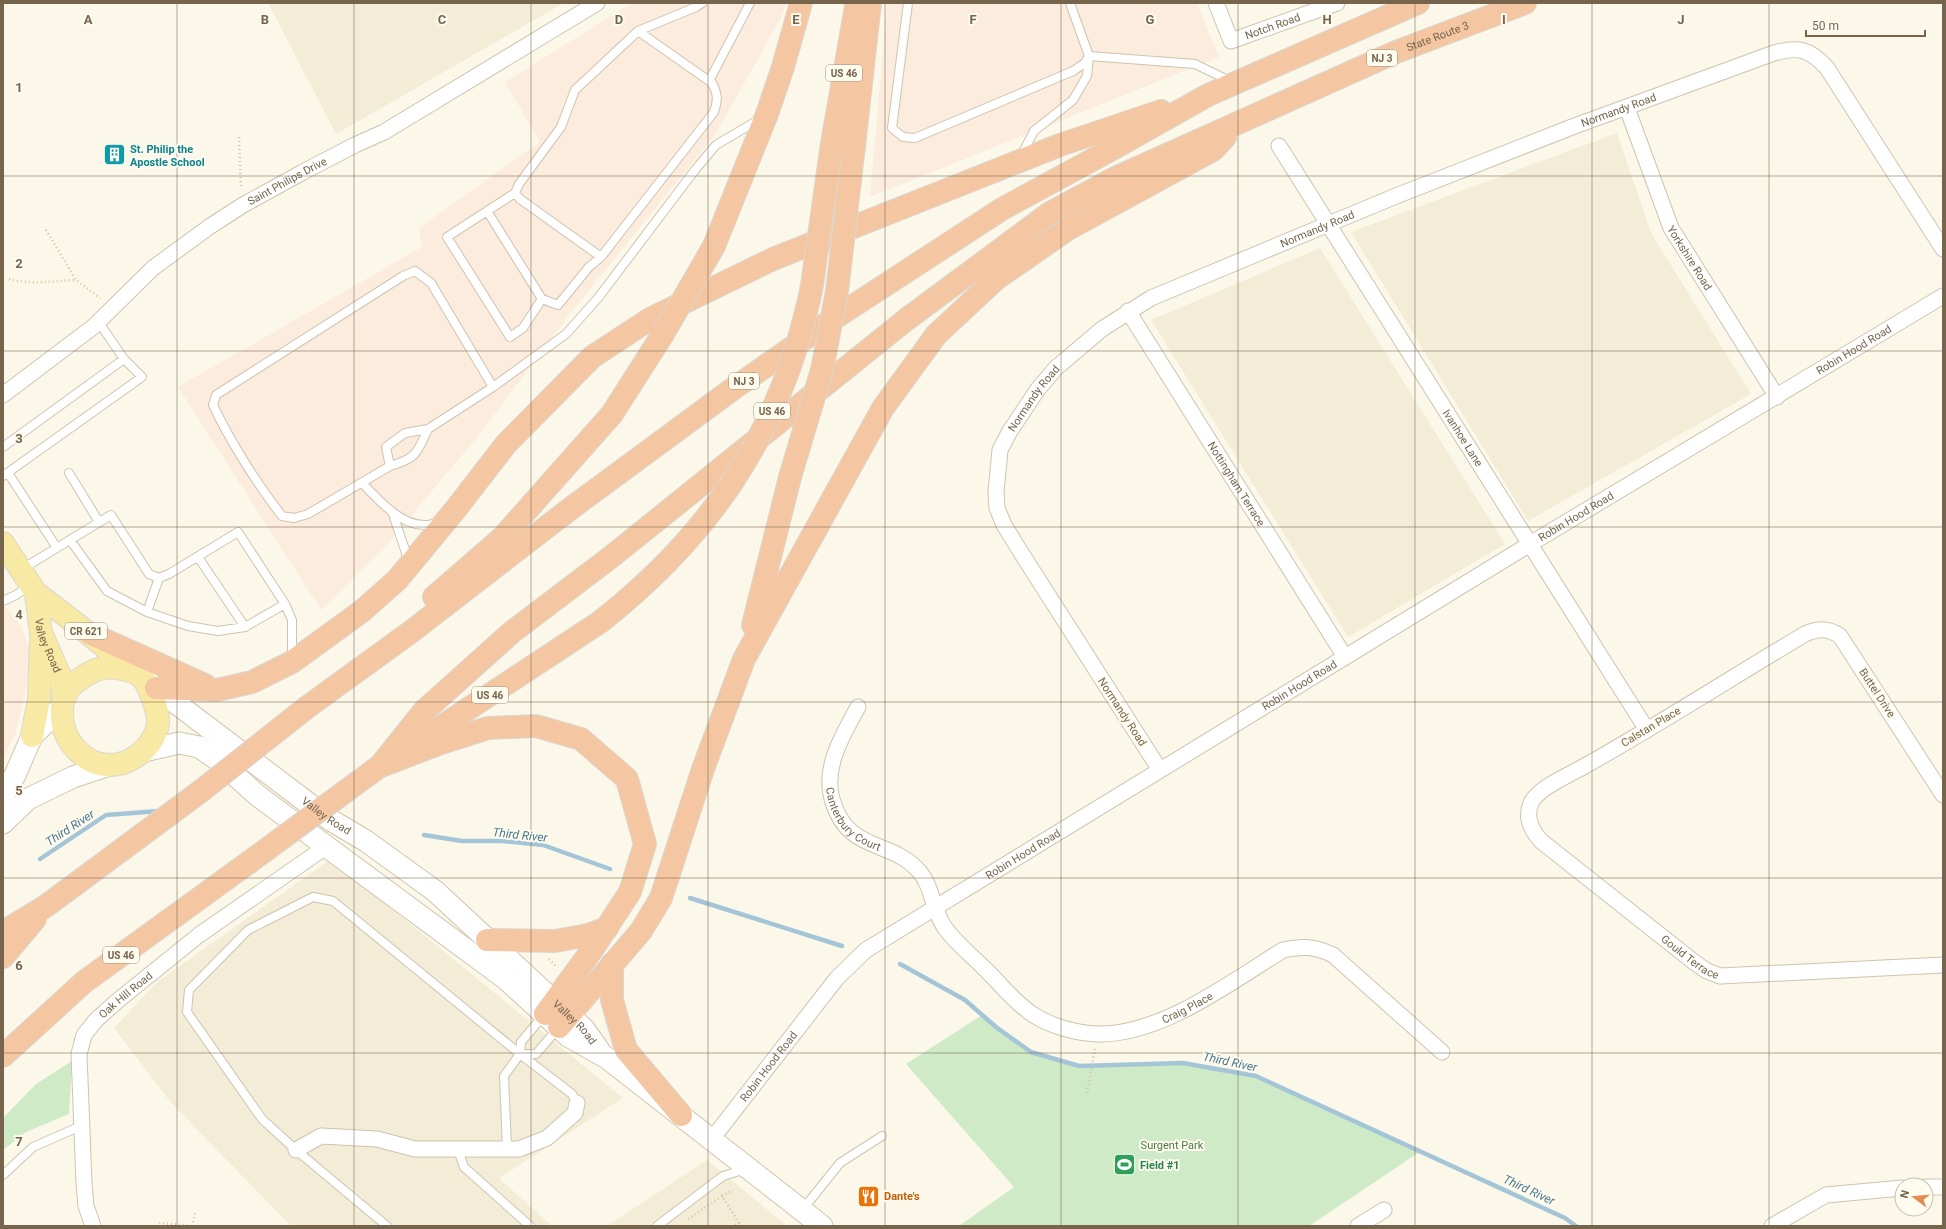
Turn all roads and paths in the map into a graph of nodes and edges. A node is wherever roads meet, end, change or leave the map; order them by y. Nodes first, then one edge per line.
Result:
1 (598, 3) edge
2 (702, 3) edge
3 (750, 3) edge
4 (801, 3) edge
5 (856, 3) edge
6 (870, 3) edge
7 (908, 3) edge
8 (1070, 3) edge
9 (1216, 3) edge
10 (1337, 3) edge
11 (1418, 3) edge
12 (1525, 3) edge
13 (638, 31) junction
14 (1089, 56) junction
15 (709, 81) junction
16 (1233, 83) junction
17 (1208, 95) junction
18 (1627, 108) junction
19 (767, 114) junction
20 (1242, 121) junction
21 (240, 137) dead end
22 (1279, 146) dead end
23 (1019, 161) junction
24 (242, 190) dead end
25 (515, 193) junction
26 (487, 211) junction
27 (1328, 224) junction
28 (46, 230) dead end
29 (1943, 250) edge
30 (601, 257) junction
31 (9, 279) dead end
32 (76, 280) junction
33 (1943, 296) edge
34 (100, 298) dead end
35 (542, 299) junction
36 (1128, 311) junction
37 (98, 321) junction
38 (124, 359) junction
39 (493, 387) junction
40 (3, 395) edge
41 (1778, 397) junction
42 (428, 429) junction
43 (3, 447) edge
44 (390, 466) junction
45 (69, 473) dead end
46 (5, 474) edge
47 (362, 482) junction
48 (393, 514) junction
49 (449, 517) junction
50 (99, 522) junction
51 (70, 540) junction
52 (3, 543) edge
53 (1530, 544) junction
54 (57, 548) junction
55 (198, 557) junction
56 (407, 568) junction
57 (159, 578) junction
58 (29, 582) junction
59 (3, 601) edge
60 (285, 604) junction
61 (147, 612) junction
62 (245, 627) junction
63 (41, 633) junction
64 (89, 633) junction
65 (1791, 643) joint
66 (1345, 657) junction
67 (744, 659) junction
68 (292, 662) junction
69 (145, 680) junction
70 (217, 690) junction
71 (63, 702) junction
72 (858, 707) dead end
73 (306, 708) junction
74 (1647, 730) junction
75 (32, 736) junction
76 (144, 751) junction
77 (109, 765) junction
78 (380, 766) junction
79 (1160, 770) junction
80 (1943, 795) edge
81 (3, 796) edge
82 (3, 823) edge
83 (1530, 823) joint
84 (327, 846) junction
85 (46, 906) junction
86 (935, 906) junction
87 (607, 928) junction
88 (3, 932) edge
89 (487, 940) junction
90 (3, 957) edge
91 (612, 964) junction
92 (1943, 965) edge
93 (556, 1015) junction
94 (1442, 1052) dead end
95 (1094, 1053) dead end
96 (520, 1054) junction
97 (3, 1056) edge
98 (1087, 1093) dead end
99 (577, 1103) joint
100 (681, 1115) junction
101 (81, 1126) junction
102 (882, 1136) dead end
103 (712, 1139) junction
104 (507, 1149) junction
105 (296, 1150) junction
106 (458, 1150) junction
107 (749, 1168) junction
108 (3, 1175) edge
109 (1894, 1189) edge
110 (732, 1190) dead end
111 (722, 1196) junction
112 (802, 1210) junction
113 (1384, 1210) dead end
114 (195, 1213) dead end
115 (684, 1222) dead end
116 (739, 1225) edge
117 (93, 1226) edge
118 (156, 1226) edge
119 (387, 1226) edge
120 (530, 1226) edge
121 (657, 1226) edge
122 (734, 1226) edge
123 (822, 1226) edge
124 (1358, 1226) edge
125 (1772, 1226) edge

1 - 37 street, Saint Philips Drive
2 - 13 lane
3 - 15 lane
4 - 19 highway
5 - 78 highway, US 46, bridge
6 - 67 highway, bridge
7 - 14 lane
8 - 14 lane
9 - 10 street, Notch Road
11 - 16 highway, NJ 3
12 - 20 highway, State Route 3 / NJ 3
13 - 15 lane
13 - 25 lane
14 - 16 lane
14 - 23 lane
15 - 30 lane
16 - 17 highway, NJ 3
17 - 23 highway
17 - 73 highway, NJ 3
18 - 27 street, Normandy Road
18 - 29 street, Normandy Road
18 - 41 street, Yorkshire Road
19 - 39 lane
19 - 73 highway, bridge
20 - 67 highway
20 - 78 highway, NJ 3
21 - 24 path
22 - 27 street, Ivanhoe Lane
23 - 49 highway
25 - 26 lane
25 - 30 lane
26 - 35 lane
26 - 35 lane
27 - 36 street, Normandy Road
27 - 53 street, Ivanhoe Lane
28 - 32 path
30 - 35 lane
31 - 32 path
32 - 34 path
33 - 41 street, Robin Hood Road
36 - 66 street, Nottingham Terrace
36 - 79 street, Normandy Road
37 - 38 lane
37 - 40 street, Saint Philips Drive
38 - 43 lane
38 - 46 lane
39 - 42 lane
39 - 47 lane
41 - 53 street, Robin Hood Road
42 - 44 lane
42 - 44 lane
44 - 47 lane
45 - 50 lane
46 - 54 lane
47 - 48 lane
48 - 49 lane
48 - 56 lane
49 - 56 highway
50 - 51 lane
50 - 57 lane
51 - 54 lane
51 - 61 lane
52 - 58 main road, Valley Road / CR 621
53 - 66 street, Robin Hood Road
53 - 74 street, Ivanhoe Lane
54 - 58 lane
55 - 57 lane
55 - 60 lane
55 - 62 lane
56 - 68 highway
57 - 61 lane
58 - 59 lane
58 - 63 main road, Valley Road / CR 621
58 - 64 main road, Valley Road / CR 621
60 - 62 lane
60 - 68 lane
61 - 62 lane
63 - 71 main road, Valley Road / CR 621
63 - 75 main road
64 - 69 main road, Valley Road / CR 621
64 - 70 highway
65 - 74 street, Calstan Place
65 - 80 street, Buttel Drive
66 - 79 street, Robin Hood Road
67 - 91 highway
68 - 70 highway
69 - 70 highway
69 - 71 main road
69 - 76 main road
69 - 89 main road, Valley Road / CR 621
71 - 75 main road
71 - 77 main road
72 - 86 street, Canterbury Court
73 - 85 highway, bridge
74 - 83 street, Calstan Place
75 - 81 main road
76 - 77 main road
76 - 84 main road, Valley Road / CR 621
77 - 82 main road
78 - 87 highway
78 - 97 highway, US 46, bridge
79 - 86 street, Robin Hood Road
83 - 92 street, Gould Terrace
84 - 93 main road, Valley Road / CR 621
84 - 101 street, Oak Hill Road
85 - 88 highway
85 - 90 highway
86 - 94 street, Craig Place
86 - 103 street, Robin Hood Road
87 - 89 highway
87 - 93 highway
89 - 93 main road, Valley Road / CR 621
91 - 93 highway
91 - 100 highway
93 - 96 lane
93 - 96 lane
93 - 100 main road, Valley Road / CR 621
95 - 98 path
96 - 99 lane
96 - 104 lane
96 - 105 lane
99 - 104 street
100 - 103 main road, Valley Road / CR 621
101 - 108 lane
101 - 117 street, Oak Hill Road
102 - 112 lane
103 - 107 main road, Valley Road / CR 621
104 - 106 street
105 - 106 street
105 - 119 lane
106 - 120 lane
107 - 112 main road, Valley Road / CR 621
107 - 121 lane
109 - 125 street
110 - 111 path
111 - 115 path
111 - 116 path
112 - 123 main road, Valley Road / CR 621
113 - 124 street
114 - 118 path
116 - 122 path

